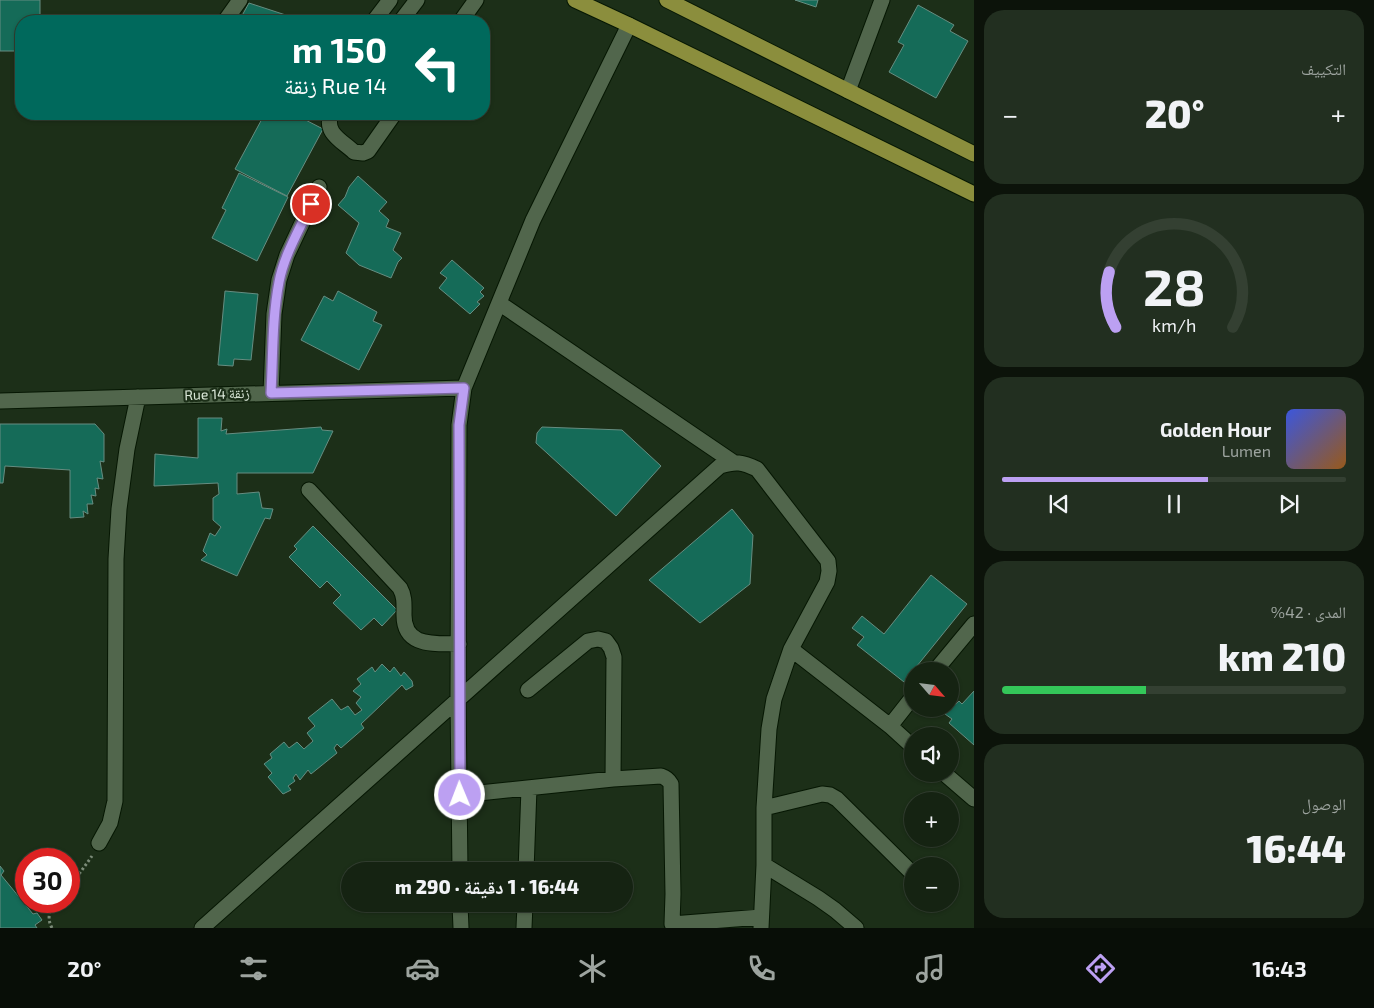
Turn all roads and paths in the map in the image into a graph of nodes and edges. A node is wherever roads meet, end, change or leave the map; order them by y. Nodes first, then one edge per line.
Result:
1 (240, 0) edge
2 (390, 0) edge
3 (417, 0) edge
4 (476, 0) edge
5 (575, 0) edge
6 (667, 0) edge
7 (882, 0) edge
8 (230, 15) edge
9 (379, 15) edge
10 (406, 15) edge
11 (465, 15) edge
12 (629, 25) junction
13 (848, 91) junction
14 (329, 120) edge
15 (390, 120) edge
16 (974, 154) edge
17 (319, 187) dead end
18 (974, 194) edge
19 (499, 303) junction
20 (464, 388) junction
21 (271, 393) junction
22 (138, 397) junction
23 (0, 401) edge
24 (733, 462) junction
25 (309, 490) dead end
26 (973, 629) edge
27 (459, 644) junction
28 (790, 649) junction
29 (943, 662) edge
30 (528, 690) dead end
31 (458, 699) junction
32 (904, 708) edge
33 (890, 726) junction
34 (904, 739) edge
35 (613, 779) junction
36 (954, 782) edge
37 (529, 788) junction
38 (460, 795) junction
39 (974, 799) edge
40 (764, 808) junction
41 (99, 843) joint
42 (460, 862) edge
43 (526, 862) edge
44 (764, 865) junction
45 (904, 865) edge
46 (80, 873) edge
47 (460, 912) edge
48 (525, 912) edge
49 (50, 913) edge
50 (761, 922) edge
51 (671, 926) edge
52 (52, 928) edge
53 (202, 928) edge
54 (460, 928) edge
55 (524, 928) edge
56 (856, 928) edge

1 - 8 street
2 - 9 street
3 - 10 street
4 - 11 street
5 - 12 main road
6 - 13 main road
7 - 13 street
12 - 18 main road
12 - 19 street
13 - 16 main road
14 - 15 street
17 - 21 street
19 - 20 street
19 - 24 street
20 - 21 street, Rue 14 زنقة
20 - 27 street
21 - 22 street, Rue 14 زنقة
22 - 23 street, Rue 14 زنقة
22 - 41 street
24 - 28 street
24 - 31 street
25 - 27 street
26 - 29 street
27 - 31 street
28 - 33 street
28 - 40 street
30 - 35 street
31 - 38 street
31 - 53 street
32 - 33 street
33 - 34 street
35 - 37 street
35 - 51 street
36 - 39 street
37 - 38 street
37 - 43 street
38 - 42 street
40 - 44 street
40 - 45 street
41 - 46 path
44 - 50 street
44 - 56 street
47 - 54 street
48 - 55 street
49 - 52 path
50 - 51 street

